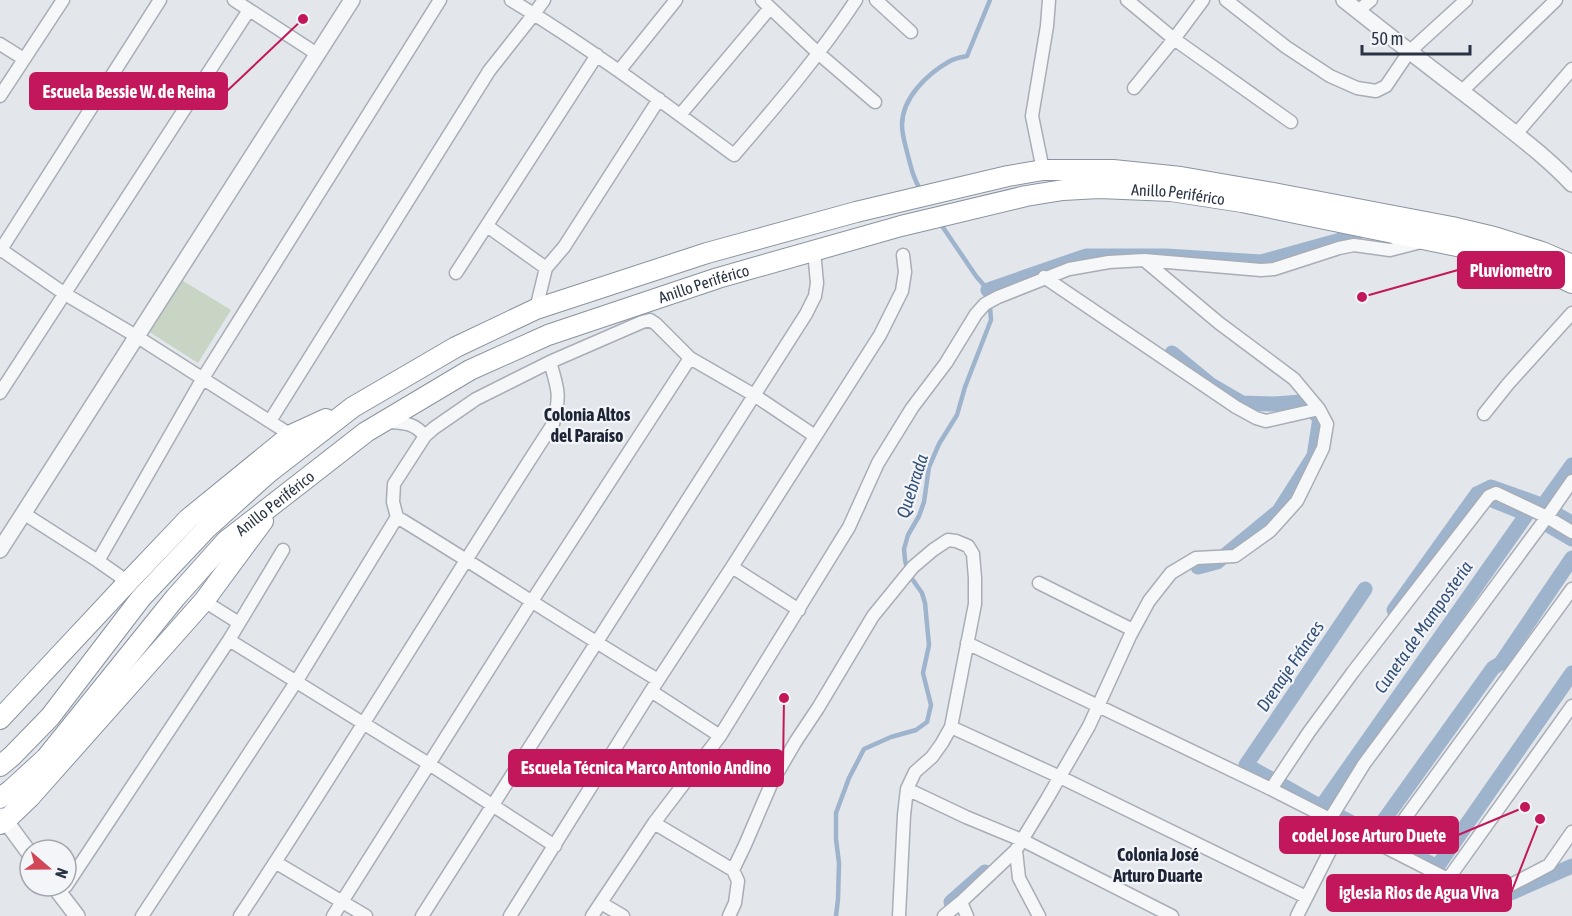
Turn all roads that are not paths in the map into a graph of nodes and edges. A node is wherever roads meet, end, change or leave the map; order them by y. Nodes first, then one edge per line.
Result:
1 (63, 0) edge
2 (160, 0) edge
3 (234, 0) edge
4 (352, 0) edge
5 (440, 0) edge
6 (511, 0) edge
7 (544, 0) edge
8 (676, 0) edge
9 (856, 0) edge
10 (876, 0) edge
11 (1049, 0) edge
12 (1127, 0) edge
13 (1203, 0) edge
14 (1226, 0) edge
15 (1344, 0) edge
16 (1371, 0) edge
17 (1466, 0) edge
18 (1556, 0) edge
19 (766, 4) edge
20 (249, 10) junction
21 (1358, 11) junction
22 (534, 14) junction
23 (911, 32) dead end
24 (1174, 39) junction
25 (0, 44) edge
26 (1409, 52) junction
27 (818, 53) junction
28 (317, 54) junction
29 (597, 55) junction
30 (24, 59) junction
31 (1572, 69) edge
32 (619, 71) junction
33 (1134, 88) dead end
34 (1461, 92) junction
35 (0, 96) edge
36 (659, 99) junction
37 (875, 102) dead end
38 (680, 115) junction
39 (1291, 122) dead end
40 (1516, 134) junction
41 (1043, 170) junction
42 (1572, 184) edge
43 (487, 226) junction
44 (1426, 240) junction
45 (0, 250) edge
46 (814, 251) junction
47 (903, 255) dead end
48 (1144, 260) junction
49 (1572, 265) edge
50 (546, 268) junction
51 (456, 273) dead end
52 (1044, 277) junction
53 (1572, 283) edge
54 (65, 294) junction
55 (536, 309) junction
56 (1572, 313) edge
57 (136, 336) junction
58 (690, 358) junction
59 (550, 362) junction
60 (203, 378) junction
61 (0, 393) edge
62 (754, 395) junction
63 (353, 407) junction
64 (1313, 410) junction
65 (1484, 414) dead end
66 (270, 421) junction
67 (383, 422) junction
68 (291, 435) junction
69 (425, 436) junction
70 (815, 436) junction
71 (1572, 480) edge
72 (281, 497) junction
73 (1551, 512) junction
74 (23, 513) junction
75 (397, 517) junction
76 (1572, 532) edge
77 (0, 550) edge
78 (283, 550) dead end
79 (466, 559) junction
80 (98, 561) junction
81 (732, 567) junction
82 (128, 582) junction
83 (1039, 583) dead end
84 (1572, 589) edge
85 (204, 601) junction
86 (532, 601) junction
87 (799, 610) junction
88 (239, 623) junction
89 (1133, 630) junction
90 (229, 640) junction
91 (595, 642) junction
92 (968, 643) junction
93 (296, 682) junction
94 (654, 685) junction
95 (1098, 706) junction
96 (1572, 706) edge
97 (0, 719) edge
98 (363, 724) junction
99 (951, 727) junction
100 (720, 736) junction
101 (429, 764) junction
102 (0, 766) edge
103 (1065, 779) junction
104 (1275, 783) junction
105 (907, 789) junction
106 (492, 805) junction
107 (1333, 813) junction
108 (2, 815) edge
109 (654, 823) junction
110 (1343, 825) junction
111 (1572, 832) edge
112 (19, 838) edge
113 (1021, 845) junction
114 (1385, 845) junction
115 (555, 846) junction
116 (275, 862) junction
117 (78, 864) edge
118 (733, 870) junction
119 (1448, 879) junction
120 (1306, 897) junction
121 (68, 898) edge
122 (342, 902) junction
123 (961, 902) junction
124 (601, 903) junction
125 (78, 916) edge
126 (142, 916) edge
127 (240, 916) edge
128 (333, 916) edge
129 (366, 916) edge
130 (422, 916) edge
131 (510, 916) edge
132 (592, 916) edge
133 (623, 916) edge
134 (729, 916) edge
135 (899, 916) edge
136 (944, 916) edge
137 (967, 916) edge
138 (1039, 916) edge
139 (1172, 916) edge
140 (1297, 916) edge

1 - 30 street
2 - 45 street
3 - 20 street
4 - 28 street
5 - 60 street
6 - 22 street
7 - 22 street
8 - 32 street
9 - 27 street
10 - 23 street
11 - 41 street
12 - 24 street
13 - 24 street
14 - 26 street
15 - 21 street
16 - 21 street
17 - 26 street
18 - 34 street
19 - 27 street
19 - 38 street
20 - 28 street
20 - 54 street
21 - 26 street
22 - 29 street
22 - 66 street
24 - 33 street
24 - 39 street
25 - 30 street
26 - 34 street
27 - 37 street
27 - 38 street
28 - 57 street
29 - 32 street
29 - 43 street
30 - 35 street
31 - 40 street
32 - 36 street
34 - 40 street
36 - 38 street
36 - 50 street
40 - 42 street
41 - 49 highway, Anillo Periférico
41 - 55 highway, Anillo Periférico
43 - 50 street
43 - 51 street
44 - 46 highway, Anillo Periférico
44 - 48 street
44 - 53 highway, Anillo Periférico
45 - 54 street
46 - 62 street
46 - 67 highway, Anillo Periférico
47 - 70 street
48 - 52 street
48 - 64 street
50 - 55 street
52 - 64 street
52 - 87 street
54 - 57 street
54 - 61 street
55 - 63 highway, Anillo Periférico
56 - 65 street
57 - 60 street
57 - 74 street
58 - 59 street
58 - 62 street
58 - 86 street
59 - 69 street
59 - 79 street
60 - 66 street
60 - 80 street
62 - 70 street
62 - 91 street
63 - 68 highway
63 - 102 highway, Anillo Periférico
64 - 89 street
66 - 68 street
67 - 69 street
67 - 72 highway, Anillo Periférico
68 - 82 highway
69 - 75 street
70 - 81 street
71 - 73 street
72 - 85 highway
72 - 108 highway, Anillo Periférico
73 - 76 street
73 - 104 street
73 - 107 street
74 - 77 street
74 - 80 street
75 - 79 street
75 - 93 street
78 - 88 street
79 - 86 street
79 - 98 street
80 - 82 street
81 - 87 street
81 - 94 street
82 - 97 highway
83 - 89 street
84 - 114 street
85 - 88 street
85 - 108 highway
86 - 91 street
86 - 101 street
87 - 100 street
88 - 90 street
89 - 95 street
90 - 93 street
90 - 117 street
91 - 94 street
91 - 106 street
92 - 95 street
92 - 99 street
92 - 118 street
93 - 98 street
93 - 126 street
94 - 100 street
94 - 115 street
95 - 103 street
95 - 104 street
96 - 119 street
98 - 101 street
98 - 116 street
99 - 103 street
99 - 105 street
100 - 109 street
101 - 106 street
101 - 122 street
103 - 113 street
103 - 120 street
104 - 107 street
105 - 113 street
105 - 135 street
106 - 115 street
106 - 130 street
107 - 110 street
108 - 112 street
109 - 118 street
109 - 124 street
110 - 114 street
110 - 120 street
111 - 119 street
113 - 123 street
113 - 138 street
113 - 139 street
114 - 119 street
115 - 131 street
116 - 122 street
116 - 127 street
118 - 134 street
120 - 140 street
121 - 125 street
122 - 128 street
122 - 129 street
123 - 136 street
123 - 137 street
124 - 132 street
124 - 133 street

